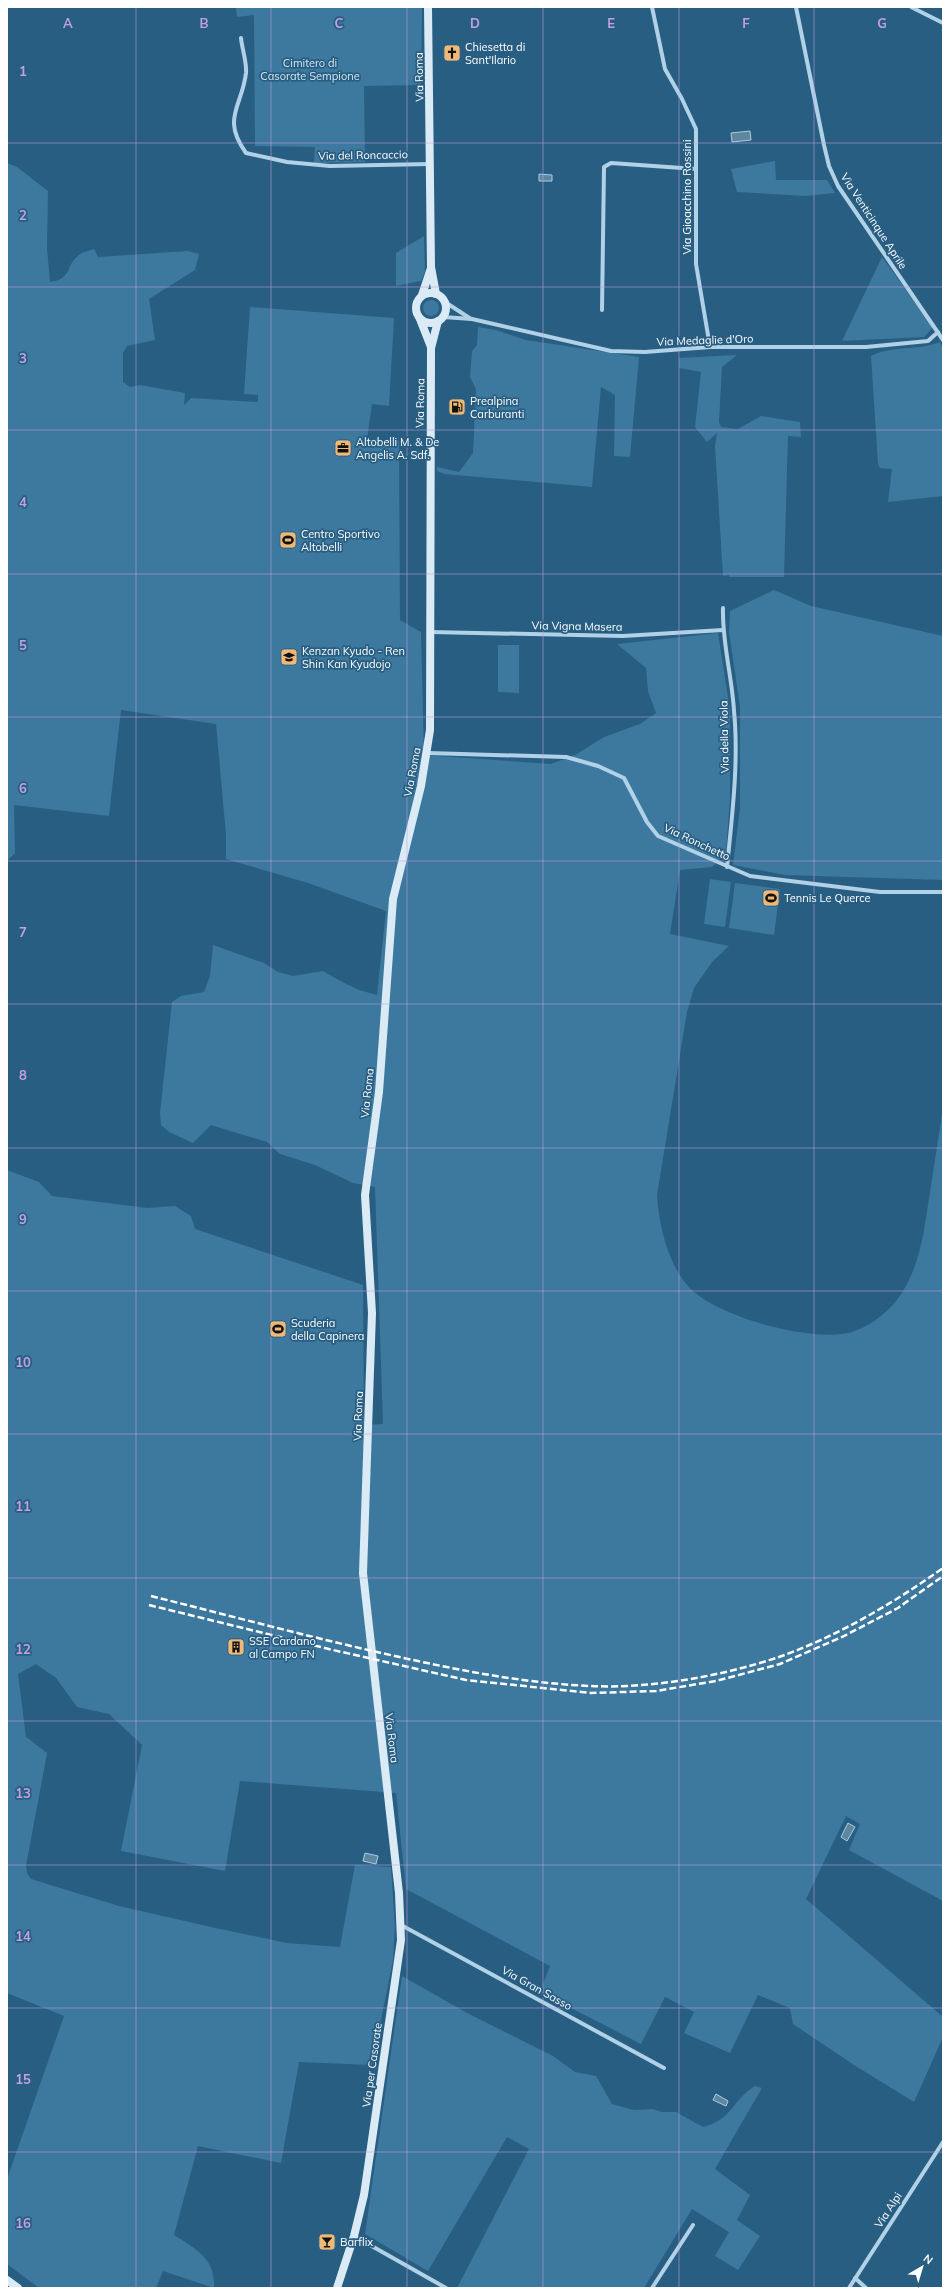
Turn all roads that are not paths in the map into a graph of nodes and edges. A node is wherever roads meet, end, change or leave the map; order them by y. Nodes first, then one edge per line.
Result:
1 (428, 7) edge
2 (652, 7) edge
3 (796, 7) edge
4 (911, 7) edge
5 (943, 23) edge
6 (241, 38) dead end
7 (430, 164) junction
8 (696, 170) junction
9 (431, 267) junction
10 (436, 294) junction
11 (422, 295) junction
12 (445, 302) junction
13 (602, 310) dead end
14 (420, 318) junction
15 (441, 319) junction
16 (472, 319) junction
17 (938, 332) junction
18 (943, 340) edge
19 (710, 347) junction
20 (431, 348) junction
21 (723, 608) dead end
22 (722, 630) junction
23 (430, 632) junction
24 (428, 753) junction
25 (728, 867) junction
26 (943, 892) edge
27 (393, 1842) joint
28 (401, 1924) junction
29 (664, 2068) dead end
30 (943, 2142) edge
31 (692, 2225) dead end
32 (354, 2236) junction
33 (855, 2278) junction
34 (7, 2280) edge
35 (18, 2288) edge
36 (337, 2288) edge
37 (446, 2288) edge
38 (652, 2288) edge
39 (849, 2288) edge
40 (866, 2288) edge

1 - 7 street, Via Roma
2 - 8 street, Via Gioacchino Rossini
3 - 17 street, Via Venticinque Aprile
4 - 5 street
6 - 7 street, Via del Roncaccio
7 - 9 street, Via Roma
8 - 13 street
8 - 19 street, Via Gioacchino Rossini
9 - 10 street, Via Roma
9 - 11 street, Via Roma
10 - 11 street
10 - 12 street
11 - 14 street, Via Roma
12 - 15 street, Via Roma
12 - 16 street, Via Medaglie d'Oro
14 - 15 street
14 - 20 street, Via Roma
15 - 16 street, Via Medaglie d'Oro
15 - 20 street, Via Roma
16 - 19 street, Via Medaglie d'Oro
17 - 18 street, Via Venticinque Aprile
17 - 19 street, Via Medaglie d'Oro
20 - 23 street, Via Roma
21 - 22 street, Via della Viola
22 - 23 street, Via Vigna Masera
22 - 25 street, Via della Viola
23 - 24 street, Via Roma
24 - 25 street, Via Ronchetto
24 - 27 street, Via Roma
25 - 26 street, Via Ronchetto
27 - 28 street, Via per Casorate
28 - 29 street, Via Gran Sasso
28 - 32 street, Via per Casorate
30 - 33 street, Via Alpi
31 - 38 street
32 - 36 street, Via per Casorate
32 - 37 street
33 - 39 street, Via Alpi
33 - 40 street
34 - 35 street

